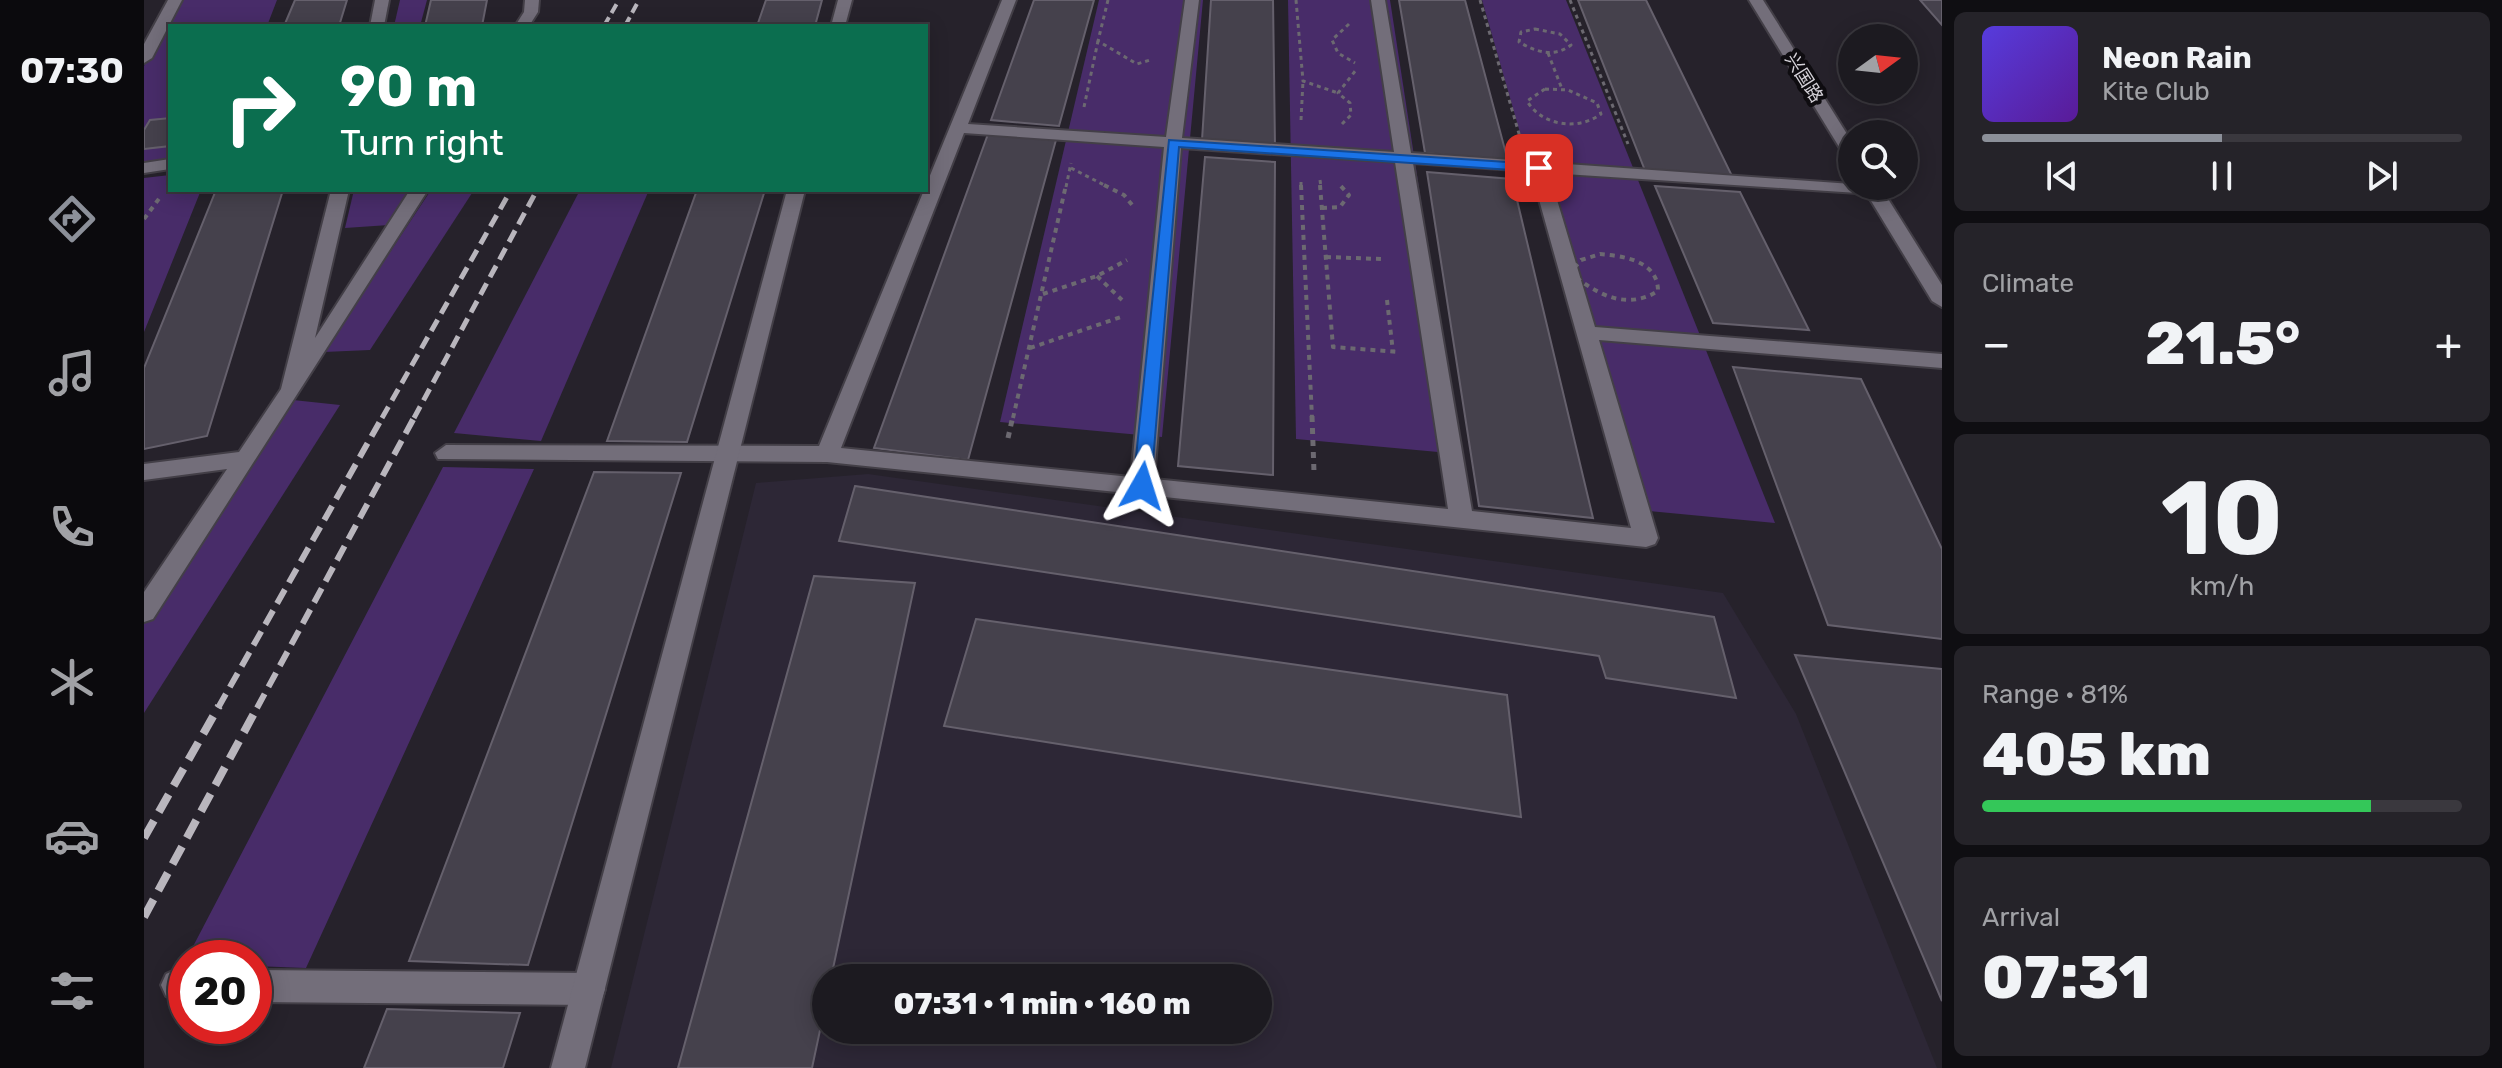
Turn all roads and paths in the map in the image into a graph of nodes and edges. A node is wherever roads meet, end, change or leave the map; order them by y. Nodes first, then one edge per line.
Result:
1 (175, 0) edge
2 (382, 0) edge
3 (532, 0) edge
4 (845, 0) edge
5 (1009, 0) edge
6 (1108, 0) edge
7 (1192, 0) edge
8 (1296, 0) edge
9 (1378, 0) edge
10 (1480, 0) edge
11 (1570, 0) edge
12 (1756, 0) edge
13 (377, 24) edge
14 (523, 24) edge
15 (839, 24) edge
16 (1098, 41) junction
17 (1185, 49) junction
18 (1548, 53) junction
19 (144, 58) edge
20 (1359, 66) dead end
21 (1303, 81) junction
22 (1562, 89) junction
23 (1338, 93) junction
24 (958, 128) junction
25 (1838, 132) edge
26 (1077, 136) junction
27 (1173, 143) junction
28 (1308, 152) junction
29 (1402, 158) junction
30 (168, 164) edge
31 (1534, 167) junction
32 (144, 168) edge
33 (1070, 168) junction
34 (1640, 175) junction
35 (1320, 180) junction
36 (1838, 186) edge
37 (165, 190) dead end
38 (340, 192) edge
39 (418, 192) edge
40 (795, 192) edge
41 (1879, 200) edge
42 (1322, 208) junction
43 (1138, 212) dead end
44 (144, 219) edge
45 (1134, 257) dead end
46 (1326, 257) junction
47 (1570, 273) junction
48 (1383, 274) dead end
49 (1385, 290) dead end
50 (1043, 294) junction
51 (1942, 301) edge
52 (1159, 304) junction
53 (1587, 333) junction
54 (1030, 348) junction
55 (1393, 352) junction
56 (1434, 355) junction
57 (1942, 361) edge
58 (292, 390) junction
59 (729, 452) junction
60 (446, 453) dead end
61 (827, 454) junction
62 (244, 459) junction
63 (144, 472) edge
64 (1000, 472) junction
65 (1142, 486) junction
66 (1315, 504) junction
67 (1461, 519) junction
68 (144, 612) edge
69 (272, 986) edge
70 (589, 989) junction
71 (568, 1068) edge

1 - 19 street
2 - 13 street
3 - 14 street
4 - 15 street
5 - 24 street
6 - 16 path
7 - 17 street
8 - 21 path
9 - 29 street
10 - 31 path
11 - 34 path
12 - 25 street, 兴国路
16 - 17 path
16 - 26 path
17 - 27 street
18 - 18 path
18 - 22 path
20 - 23 path
21 - 23 path
21 - 28 path
22 - 22 path
23 - 28 path
24 - 26 street
24 - 61 street
26 - 27 street
26 - 33 path
27 - 28 street
27 - 52 street
28 - 29 street
28 - 35 path
28 - 66 path
29 - 31 street
29 - 56 street
30 - 32 street
31 - 34 street
31 - 47 street
33 - 43 path
33 - 50 path
34 - 36 street
35 - 42 path
35 - 42 path
37 - 44 path
38 - 58 street
39 - 58 street
40 - 59 street
41 - 51 street
42 - 46 path
45 - 50 path
46 - 48 path
46 - 55 path
47 - 47 path
47 - 53 street
49 - 55 path
50 - 54 path
52 - 54 path
52 - 65 street
53 - 57 street
53 - 67 street
54 - 64 path
55 - 56 path
56 - 67 street
58 - 62 street
59 - 60 street
59 - 61 street
59 - 70 street
61 - 64 street
62 - 63 street
62 - 68 street
64 - 65 street
65 - 66 street
66 - 67 street
69 - 70 street
70 - 71 street

